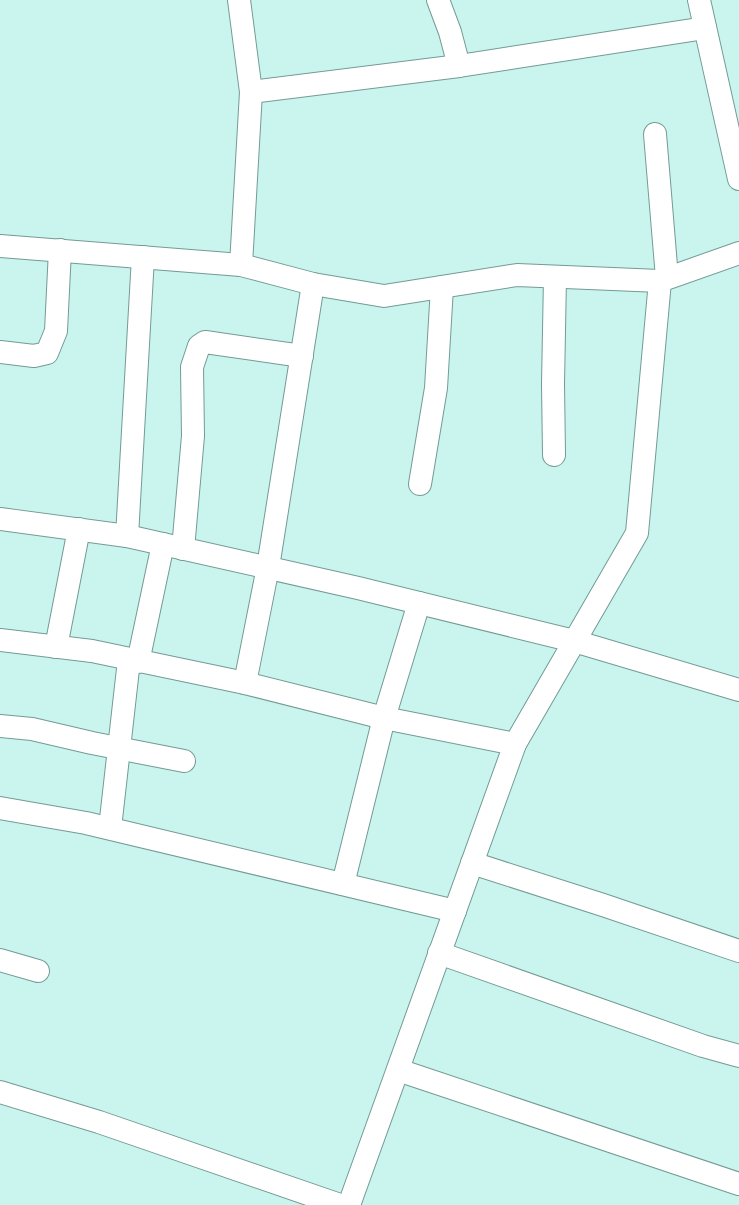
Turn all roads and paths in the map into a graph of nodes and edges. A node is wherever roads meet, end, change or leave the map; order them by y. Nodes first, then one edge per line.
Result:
1 (239, 0) edge
2 (438, 0) edge
3 (699, 0) edge
4 (705, 28) junction
5 (459, 66) junction
6 (251, 92) junction
7 (656, 134) dead end
8 (739, 179) edge
9 (0, 246) edge
10 (60, 250) junction
11 (739, 253) edge
12 (143, 257) junction
13 (241, 265) junction
14 (555, 277) junction
15 (663, 279) junction
16 (313, 284) junction
17 (442, 287) junction
18 (0, 352) edge
19 (302, 356) junction
20 (554, 455) dead end
21 (420, 484) dead end
22 (0, 519) edge
23 (79, 528) junction
24 (127, 536) junction
25 (174, 546) junction
26 (268, 567) junction
27 (419, 603) junction
28 (0, 640) edge
29 (574, 642) junction
30 (56, 647) junction
31 (134, 661) junction
32 (245, 683) junction
33 (739, 690) edge
34 (384, 718) junction
35 (0, 726) edge
36 (516, 744) junction
37 (118, 748) junction
38 (184, 761) dead end
39 (0, 808) edge
40 (110, 828) junction
41 (472, 863) junction
42 (343, 884) junction
43 (455, 911) junction
44 (739, 951) edge
45 (439, 953) junction
46 (0, 960) edge
47 (38, 971) dead end
48 (739, 1056) edge
49 (398, 1070) junction
50 (0, 1092) edge
51 (739, 1184) edge
52 (340, 1205) edge
53 (349, 1205) edge

1 - 6 street
2 - 5 street
3 - 4 street
4 - 5 street
4 - 8 street
5 - 6 street
6 - 13 street
7 - 15 street
9 - 10 street
10 - 12 street
10 - 18 street
11 - 15 street
12 - 13 street
12 - 24 street
13 - 16 street
14 - 15 street
14 - 17 street
14 - 20 street
15 - 29 street
16 - 17 street
16 - 19 street
17 - 21 street
19 - 25 street
19 - 26 street
22 - 23 street
23 - 24 street
23 - 30 street
24 - 25 street
25 - 26 street
25 - 31 street
26 - 27 street
26 - 32 street
27 - 29 street
27 - 34 street
28 - 30 street
29 - 33 street
29 - 36 street
30 - 31 street
31 - 32 street
31 - 37 street
32 - 34 street
34 - 36 street
34 - 42 street
35 - 37 street
36 - 41 street
37 - 38 street
37 - 40 street
39 - 40 street
40 - 42 street
41 - 43 street
41 - 44 street
42 - 43 street
43 - 45 street
45 - 48 street
45 - 49 street
46 - 47 street
49 - 51 street
49 - 53 street
50 - 52 street

